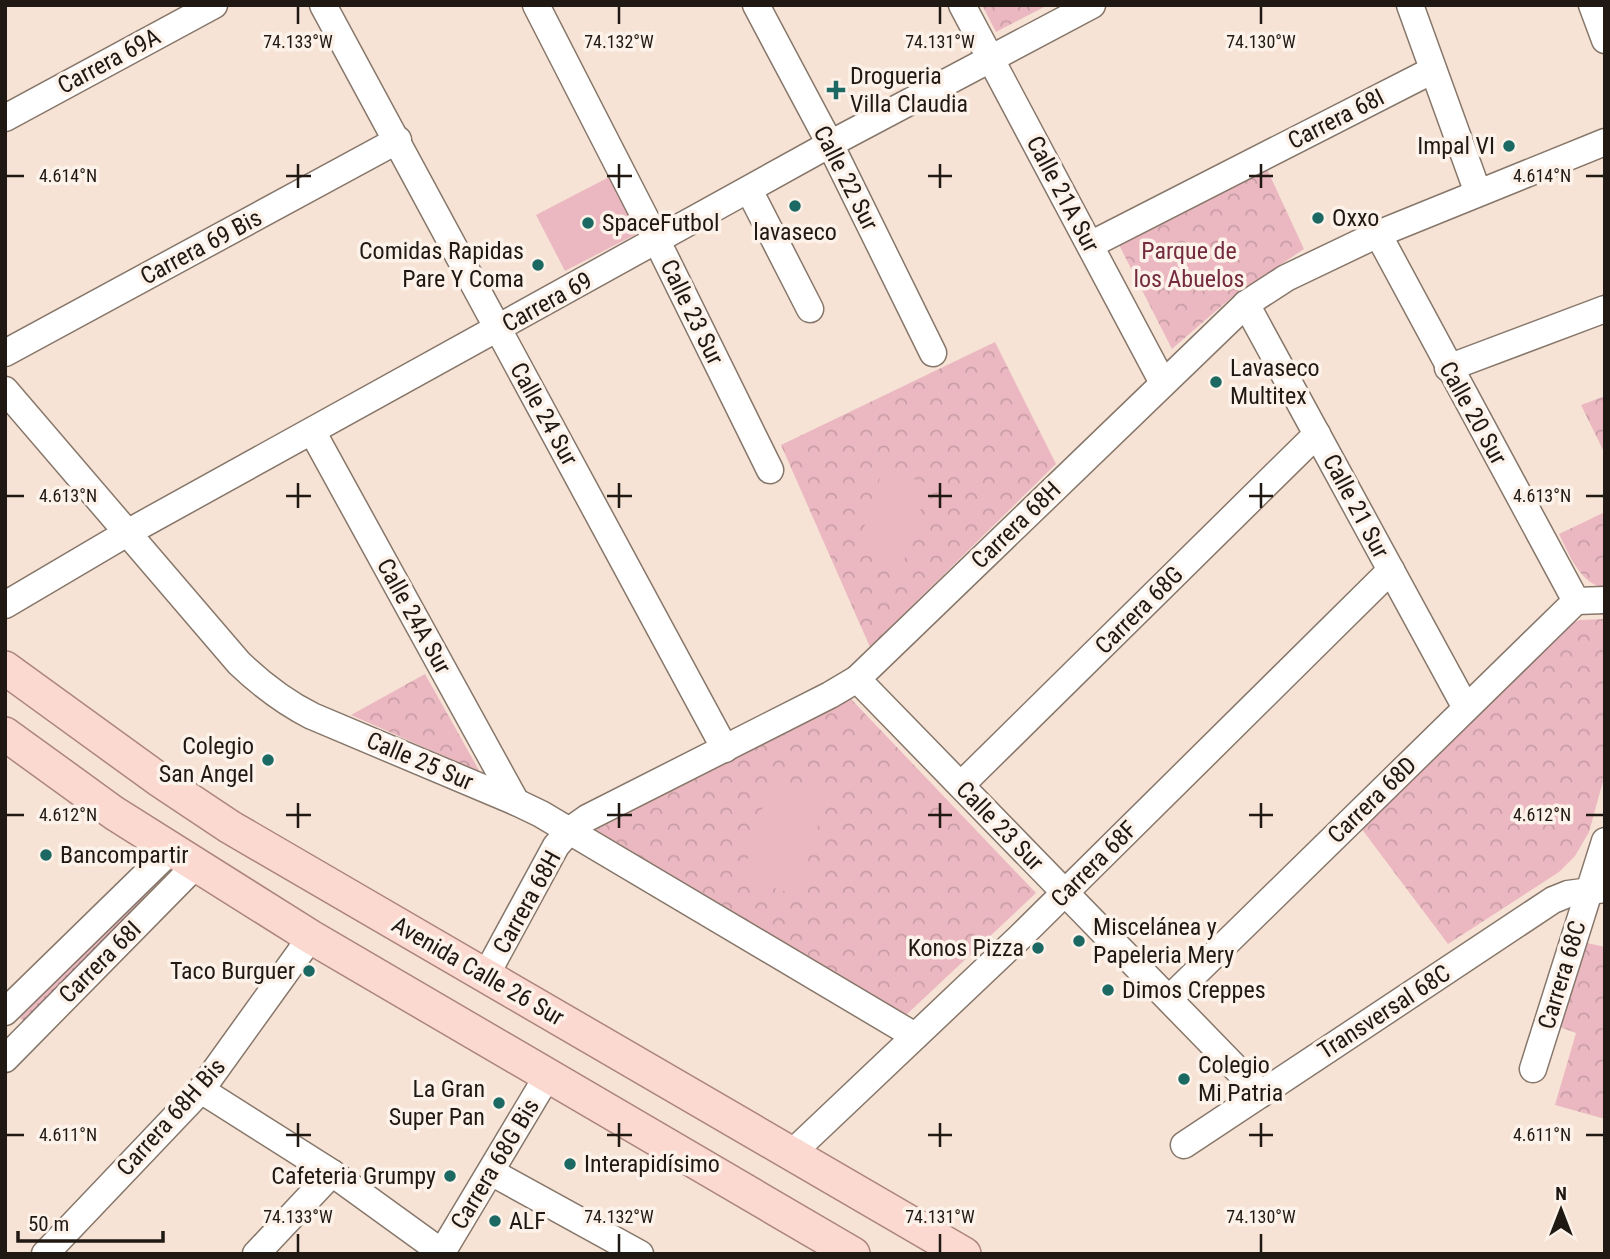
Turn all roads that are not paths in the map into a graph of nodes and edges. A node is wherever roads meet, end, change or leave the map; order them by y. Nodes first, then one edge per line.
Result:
1 (214, 5) edge
2 (323, 5) edge
3 (536, 5) edge
4 (756, 5) edge
5 (962, 5) edge
6 (1092, 5) edge
7 (1410, 5) edge
8 (1592, 5) edge
9 (1605, 40) edge
10 (991, 60) junction
11 (1433, 70) junction
12 (5, 118) edge
13 (398, 140) junction
14 (1605, 142) edge
15 (830, 144) junction
16 (748, 190) junction
17 (1478, 193) junction
18 (1378, 234) junction
19 (657, 241) junction
20 (1090, 245) junction
21 (1246, 304) junction
22 (810, 309) dead end
23 (1605, 309) edge
24 (497, 329) junction
25 (5, 353) edge
26 (933, 353) dead end
27 (1448, 368) junction
28 (1163, 383) junction
29 (5, 390) edge
30 (312, 431) junction
31 (1317, 434) junction
32 (770, 470) dead end
33 (127, 533) junction
34 (1391, 570) junction
35 (1605, 600) edge
36 (1576, 601) junction
37 (5, 605) edge
38 (5, 668) edge
39 (857, 679) junction
40 (1466, 708) junction
41 (5, 734) edge
42 (725, 749) junction
43 (961, 785) junction
44 (516, 802) junction
45 (569, 830) junction
46 (1605, 841) edge
47 (183, 858) junction
48 (1597, 890) edge
49 (1065, 892) junction
50 (311, 937) junction
51 (486, 975) junction
52 (1169, 999) junction
53 (5, 1012) edge
54 (915, 1036) junction
55 (8, 1050) edge
56 (1533, 1069) dead end
57 (548, 1075) junction
58 (201, 1090) junction
59 (1261, 1094) junction
60 (1184, 1145) dead end
61 (792, 1153) junction
62 (491, 1172) junction
63 (332, 1174) junction
64 (443, 1253) edge
65 (45, 1254) edge
66 (256, 1254) edge
67 (640, 1254) edge
68 (853, 1254) edge
69 (964, 1254) edge

1 - 12 street, Carrera 69A
2 - 13 street, Calle 24 Sur
3 - 19 street, Calle 23 Sur
4 - 15 street, Calle 22 Sur
5 - 10 street, Calle 21A Sur
6 - 10 street, Carrera 69
7 - 11 street
8 - 9 street
10 - 15 street, Carrera 69
10 - 20 street, Calle 21A Sur
11 - 17 street
11 - 20 street, Carrera 68I
13 - 24 street, Calle 24 Sur
13 - 25 street, Carrera 69 Bis
14 - 17 street, Carrera 68H
15 - 16 street, Carrera 69
15 - 26 street, Calle 22 Sur
16 - 19 street, Carrera 69
16 - 22 street
17 - 18 street, Carrera 68H
18 - 21 street, Carrera 68H
18 - 27 street, Calle 20 Sur
19 - 24 street, Carrera 69
19 - 32 street, Calle 23 Sur
20 - 28 street, Calle 21A Sur
21 - 28 street, Carrera 68H
21 - 31 street, Calle 21 Sur
23 - 27 street
24 - 30 street, Carrera 69
24 - 42 street, Calle 24 Sur
27 - 36 street, Calle 20 Sur
28 - 39 street, Carrera 68H
29 - 33 street, Calle 25 Sur
30 - 33 street, Carrera 69
30 - 44 street, Calle 24A Sur
31 - 34 street, Calle 21 Sur
31 - 43 street, Carrera 68G
33 - 37 street, Carrera 69
33 - 44 street, Calle 25 Sur
34 - 40 street, Calle 21 Sur
34 - 49 street, Carrera 68F
35 - 36 street
36 - 40 street, Carrera 68D
38 - 51 main road, Avenida Calle 26 Sur
39 - 42 street, Carrera 68H
39 - 43 street, Calle 23 Sur
40 - 52 street, Carrera 68D
41 - 47 main road
42 - 45 street, Carrera 68H
43 - 49 street, Calle 23 Sur
44 - 45 street, Calle 25 Sur
45 - 51 street, Carrera 68H
45 - 54 street, Calle 25 Sur
46 - 48 street, Carrera 68C
47 - 50 main road
47 - 53 street, Carrera 68I
47 - 55 street, Carrera 68I
48 - 56 street, Carrera 68C
48 - 59 street, Transversal 68C
49 - 52 street, Calle 23 Sur
49 - 54 street, Carrera 68F
50 - 57 main road
50 - 58 street, Carrera 68H Bis
51 - 61 main road, Avenida Calle 26 Sur
52 - 59 street, Calle 23 Sur
54 - 61 street, Carrera 68F
57 - 62 street, Carrera 68G Bis
57 - 68 main road
58 - 63 street
58 - 65 street, Carrera 68H Bis
59 - 60 street, Transversal 68C
61 - 69 main road, Avenida Calle 26 Sur
62 - 64 street, Carrera 68G Bis
62 - 67 street
63 - 64 street
63 - 66 street

